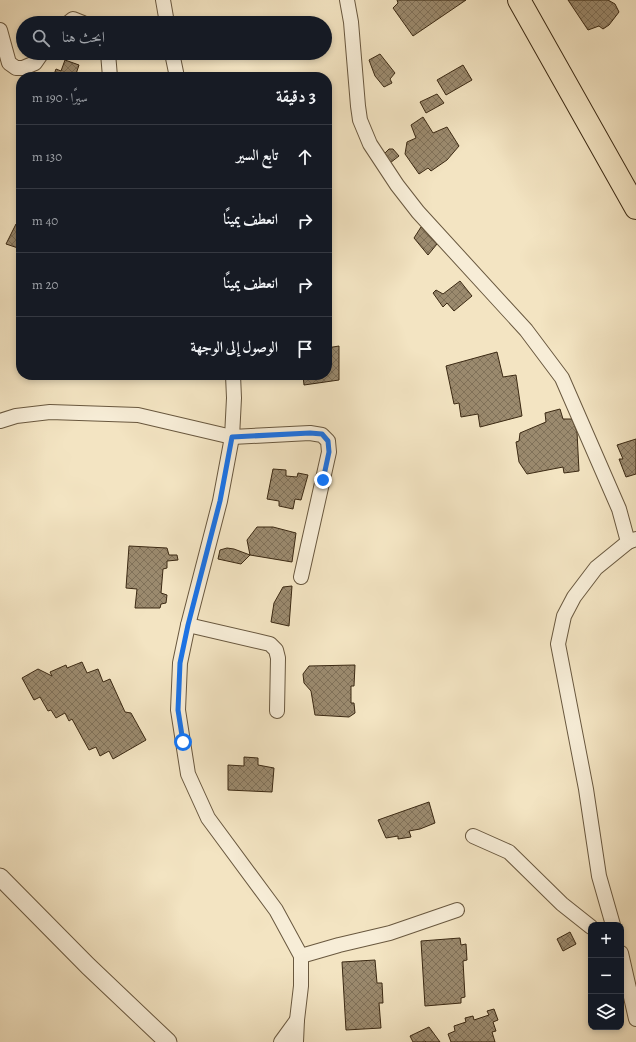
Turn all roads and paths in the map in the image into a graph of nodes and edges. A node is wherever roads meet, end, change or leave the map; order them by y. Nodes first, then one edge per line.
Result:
1 (163, 0) edge
2 (347, 0) edge
3 (519, 0) edge
4 (166, 16) edge
5 (0, 30) edge
6 (2, 49) edge
7 (37, 60) edge
8 (109, 60) edge
9 (173, 60) edge
10 (174, 60) edge
11 (110, 72) edge
12 (172, 72) edge
13 (176, 72) edge
14 (636, 208) edge
15 (233, 380) edge
16 (0, 421) edge
17 (232, 437) junction
18 (632, 541) edge
19 (300, 577) dead end
20 (188, 625) junction
21 (277, 711) dead end
22 (473, 836) dead end
23 (0, 877) edge
24 (457, 910) dead end
25 (612, 922) edge
26 (588, 925) edge
27 (300, 956) junction
28 (622, 958) edge
29 (636, 1019) edge
30 (297, 1020) junction
31 (168, 1042) edge
32 (281, 1042) edge
33 (296, 1042) edge

1 - 4 street
2 - 18 street
3 - 14 highway
5 - 6 street
6 - 7 street
8 - 11 street
9 - 12 street
10 - 13 street
15 - 17 street
16 - 17 street
17 - 19 street
17 - 20 street
18 - 25 street
20 - 21 street
20 - 27 street
22 - 26 street
23 - 31 street
24 - 27 street
27 - 30 street
28 - 29 street
30 - 32 street
30 - 33 street

